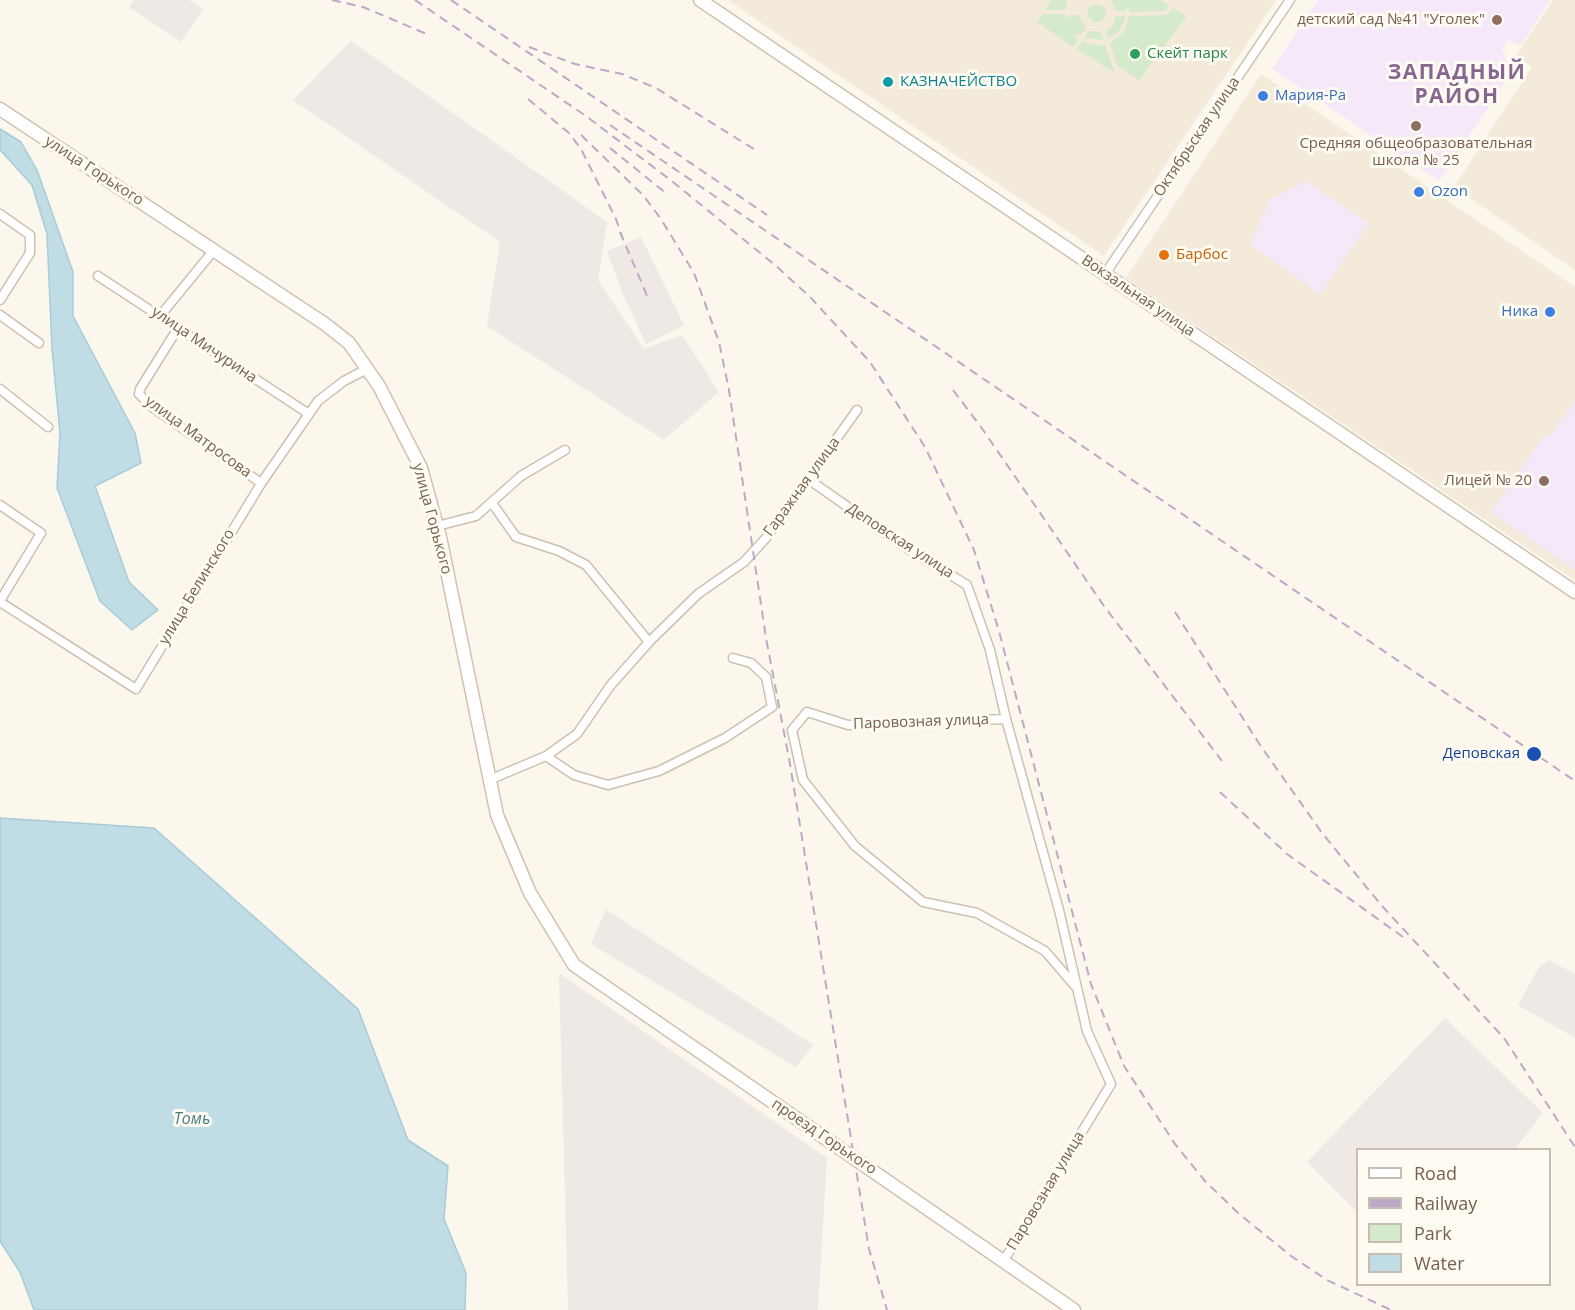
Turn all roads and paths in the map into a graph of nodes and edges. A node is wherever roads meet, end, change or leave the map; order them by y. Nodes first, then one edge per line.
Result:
1 (700, 0) edge
2 (1290, 0) edge
3 (0, 109) edge
4 (0, 214) edge
5 (214, 250) junction
6 (1105, 274) junction
7 (98, 276) dead end
8 (0, 300) edge
9 (0, 315) edge
10 (160, 316) junction
11 (178, 328) junction
12 (39, 343) dead end
13 (367, 369) junction
14 (0, 389) edge
15 (857, 410) dead end
16 (309, 414) junction
17 (48, 427) dead end
18 (566, 450) dead end
19 (808, 479) junction
20 (261, 483) junction
21 (492, 503) junction
22 (0, 505) edge
23 (437, 526) junction
24 (1575, 592) edge
25 (0, 601) edge
26 (649, 642) junction
27 (733, 658) dead end
28 (1006, 718) junction
29 (546, 756) junction
30 (489, 780) junction
31 (574, 964) joint
32 (1077, 988) junction
33 (1001, 1260) junction
34 (1074, 1310) edge

1 - 6 main road, Вокзальная улица
2 - 6 street, Октябрьская улица
3 - 5 main road, улица Горького
4 - 8 street
5 - 10 street
5 - 13 main road, улица Горького
6 - 24 main road, Вокзальная улица
7 - 10 street, улица Мичурина
9 - 12 street
10 - 11 street, улица Мичурина
11 - 16 street, улица Мичурина
11 - 20 street, улица Матросова
13 - 16 street, улица Белинского
13 - 23 main road, улица Горького
14 - 17 street
15 - 19 street, Гаражная улица
16 - 20 street, улица Белинского
18 - 21 street
19 - 26 street, Гаражная улица
19 - 28 street, Деповская улица
20 - 25 street, улица Белинского
21 - 23 street
21 - 26 street
22 - 25 street
23 - 30 main road, улица Горького
26 - 29 street
27 - 29 street
28 - 32 street, Паровозная улица
28 - 32 street, Паровозная улица
29 - 30 street
30 - 31 main road, улица Горького
31 - 33 main road, проезд Горького
32 - 33 street, Паровозная улица
33 - 34 main road, проезд Горького

